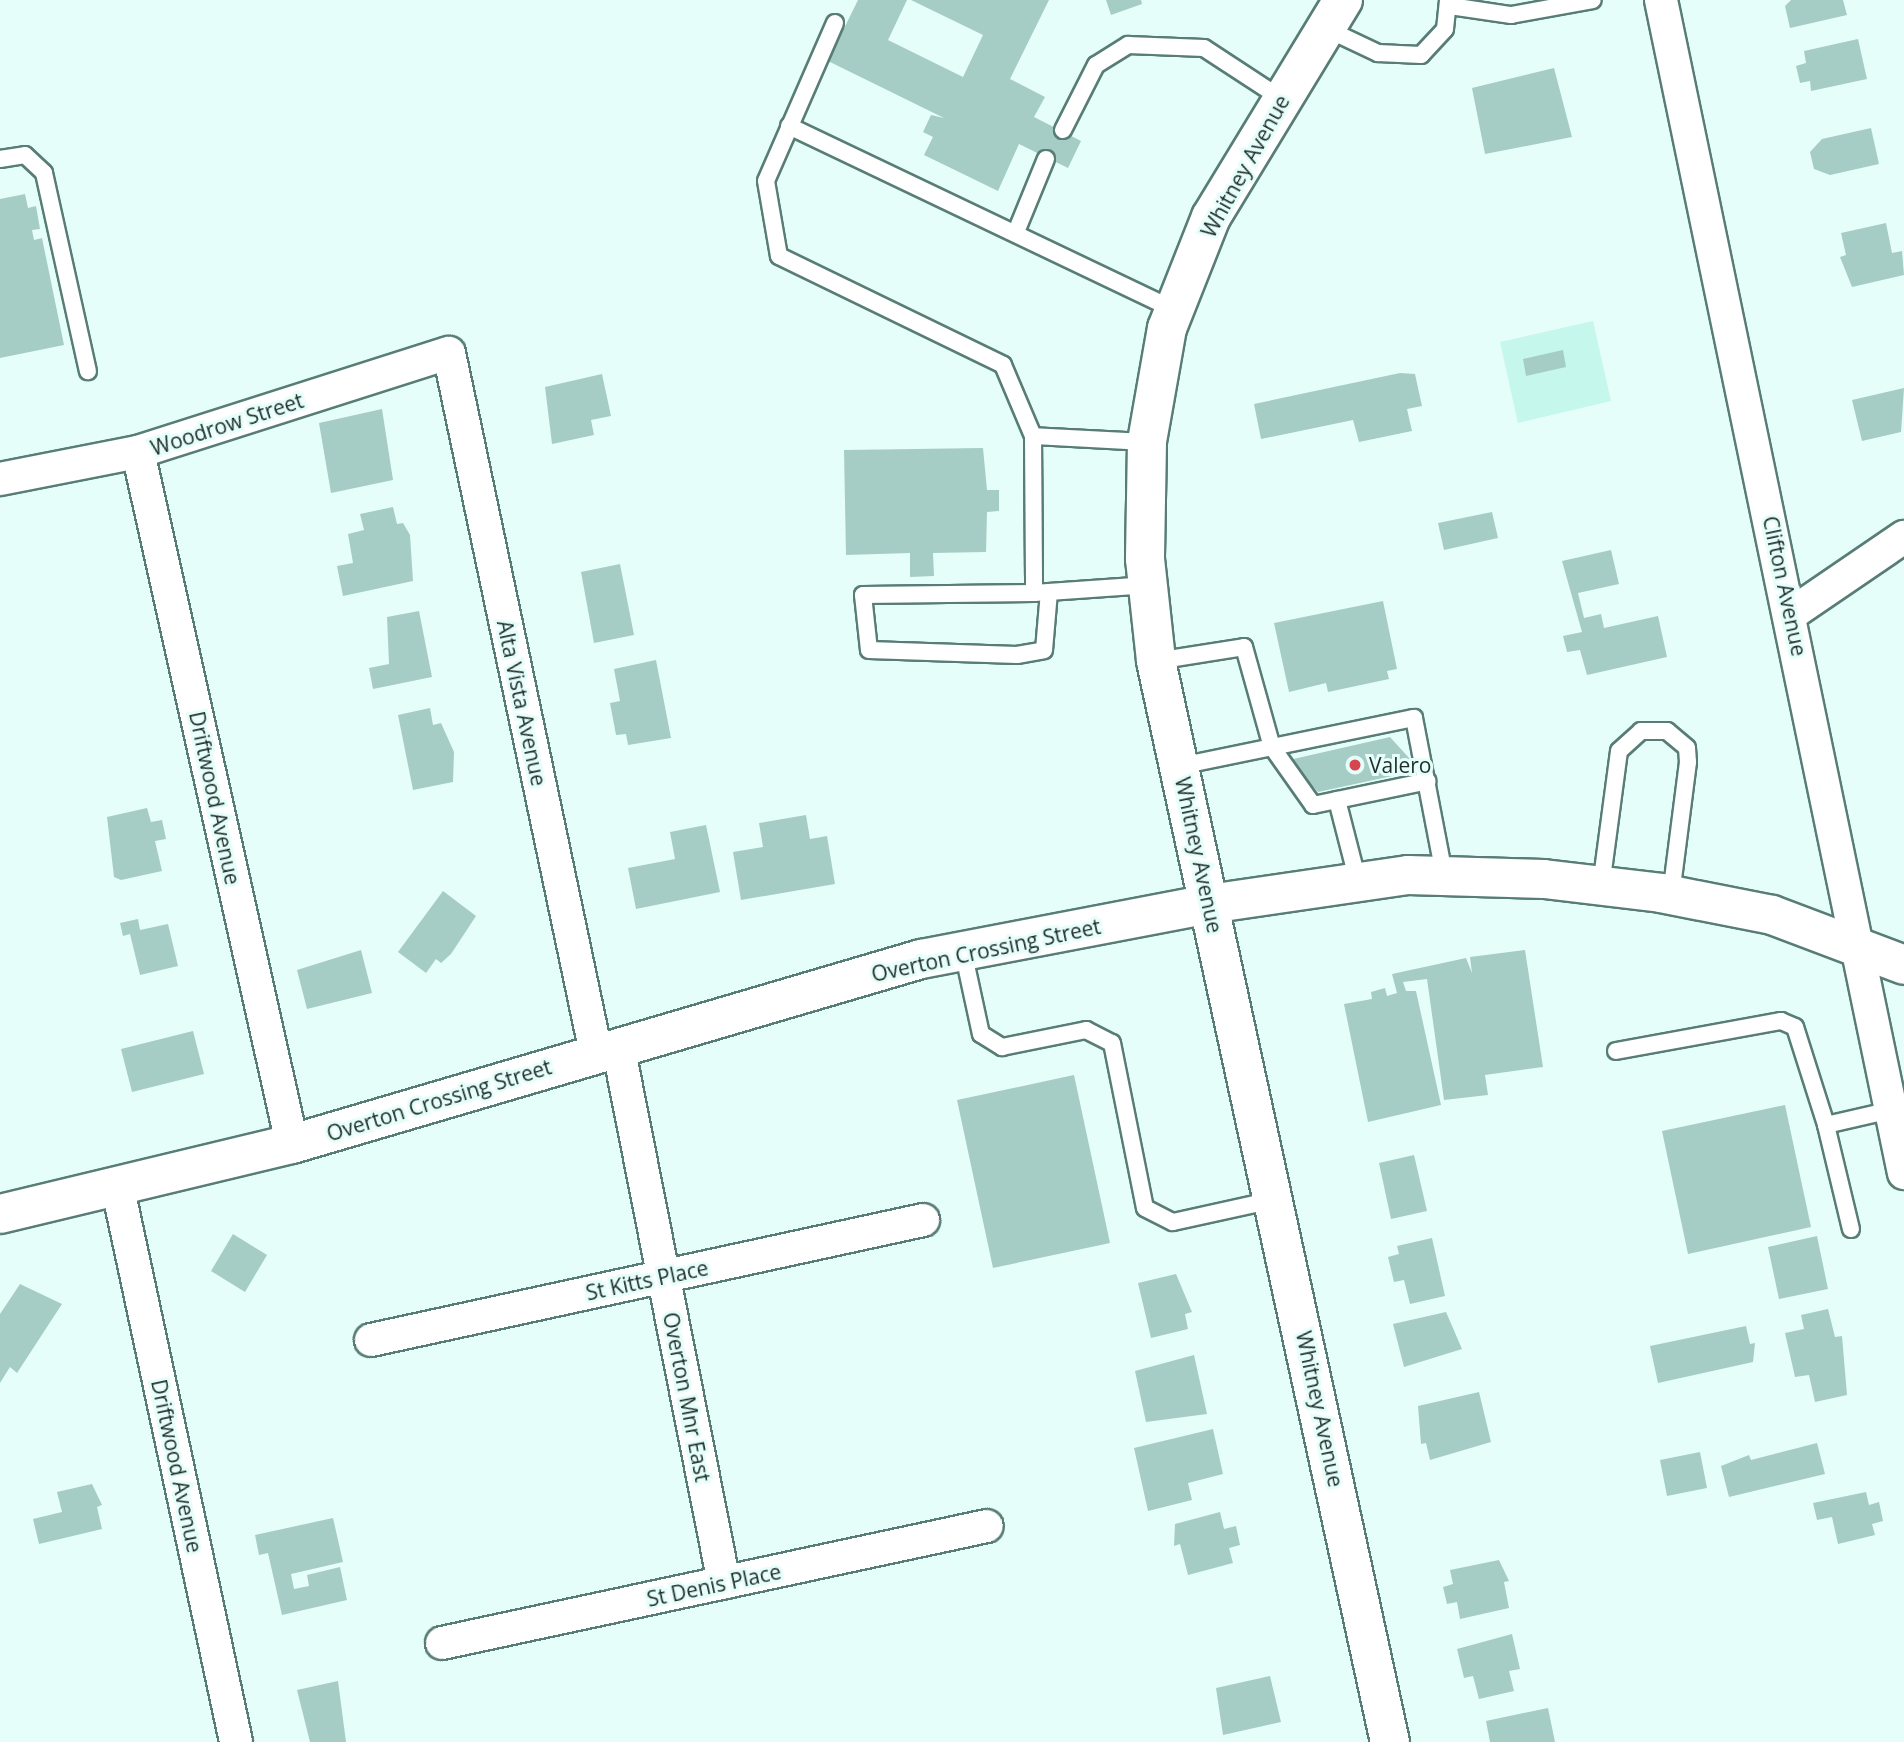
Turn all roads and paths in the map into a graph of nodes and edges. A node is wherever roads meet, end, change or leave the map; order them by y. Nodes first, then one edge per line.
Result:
1 (1593, 0) edge
2 (1661, 0) edge
3 (1449, 3) edge
4 (1334, 14) edge
5 (835, 23) dead end
6 (1282, 99) junction
7 (789, 126) junction
8 (1063, 130) dead end
9 (0, 159) edge
10 (1046, 159) dead end
11 (1016, 232) junction
12 (1175, 310) junction
13 (449, 353) joint
14 (89, 371) dead end
15 (1033, 436) junction
16 (1147, 442) junction
17 (138, 452) junction
18 (0, 479) edge
19 (1904, 537) edge
20 (1149, 585) junction
21 (1042, 592) junction
22 (1791, 614) junction
23 (1156, 661) junction
24 (1312, 739) junction
25 (1272, 747) junction
26 (1323, 752) dead end
27 (1180, 766) junction
28 (1428, 781) junction
29 (1337, 800) junction
30 (1444, 874) junction
31 (1358, 882) junction
32 (1601, 886) junction
33 (1671, 895) junction
34 (1209, 904) junction
35 (1858, 947) junction
36 (963, 951) junction
37 (1904, 965) edge
38 (607, 1049) junction
39 (1616, 1051) dead end
40 (1891, 1110) junction
41 (1826, 1125) junction
42 (292, 1144) junction
43 (1904, 1172) edge
44 (118, 1189) junction
45 (1274, 1200) junction
46 (0, 1213) edge
47 (923, 1220) dead end
48 (1851, 1229) dead end
49 (663, 1276) junction
50 (371, 1340) dead end
51 (987, 1526) dead end
52 (724, 1583) junction
53 (442, 1643) dead end
54 (236, 1742) edge
55 (1390, 1742) edge

1 - 3 lane
2 - 22 street, Clifton Avenue
3 - 4 lane
4 - 6 main road, Whitney Avenue
5 - 7 lane
6 - 8 lane
6 - 12 main road, Whitney Avenue
7 - 11 lane
7 - 15 lane
9 - 14 lane
10 - 11 lane
11 - 12 lane
12 - 16 main road, Whitney Avenue
13 - 17 street, Woodrow Street
13 - 38 street, Alta Vista Avenue
15 - 16 lane
15 - 21 lane
16 - 20 main road, Whitney Avenue
17 - 18 street, Woodrow Street
17 - 42 street, Driftwood Avenue
19 - 22 street
20 - 21 lane
20 - 23 main road, Whitney Avenue
21 - 21 lane
22 - 35 street, Clifton Avenue
23 - 25 lane
23 - 27 main road, Whitney Avenue
24 - 25 lane
24 - 26 lane
24 - 28 lane
25 - 27 lane
25 - 29 lane
27 - 34 main road, Whitney Avenue
28 - 29 lane
28 - 30 lane
29 - 31 lane
30 - 31 main road, Overton Crossing Street
30 - 32 main road, Overton Crossing Street
31 - 34 main road, Overton Crossing Street
32 - 33 main road, Overton Crossing Street
32 - 33 lane
33 - 35 main road, Overton Crossing Street
34 - 36 main road, Overton Crossing Street
34 - 45 main road, Whitney Avenue
35 - 37 main road, Overton Crossing Street
35 - 40 street, Clifton Avenue
36 - 38 main road, Overton Crossing Street
36 - 45 lane
38 - 42 main road, Overton Crossing Street
38 - 49 street, Overton Mnr East
39 - 41 lane
40 - 41 lane
40 - 43 street, Clifton Avenue
41 - 48 lane
42 - 44 main road, Overton Crossing Street
44 - 46 main road, Overton Crossing Street
44 - 54 street, Driftwood Avenue
45 - 55 main road, Whitney Avenue
47 - 49 street, St Kitts Place
49 - 50 street, St Kitts Place
49 - 52 street, Overton Mnr East
51 - 52 street, St Denis Place
52 - 53 street, St Denis Place

